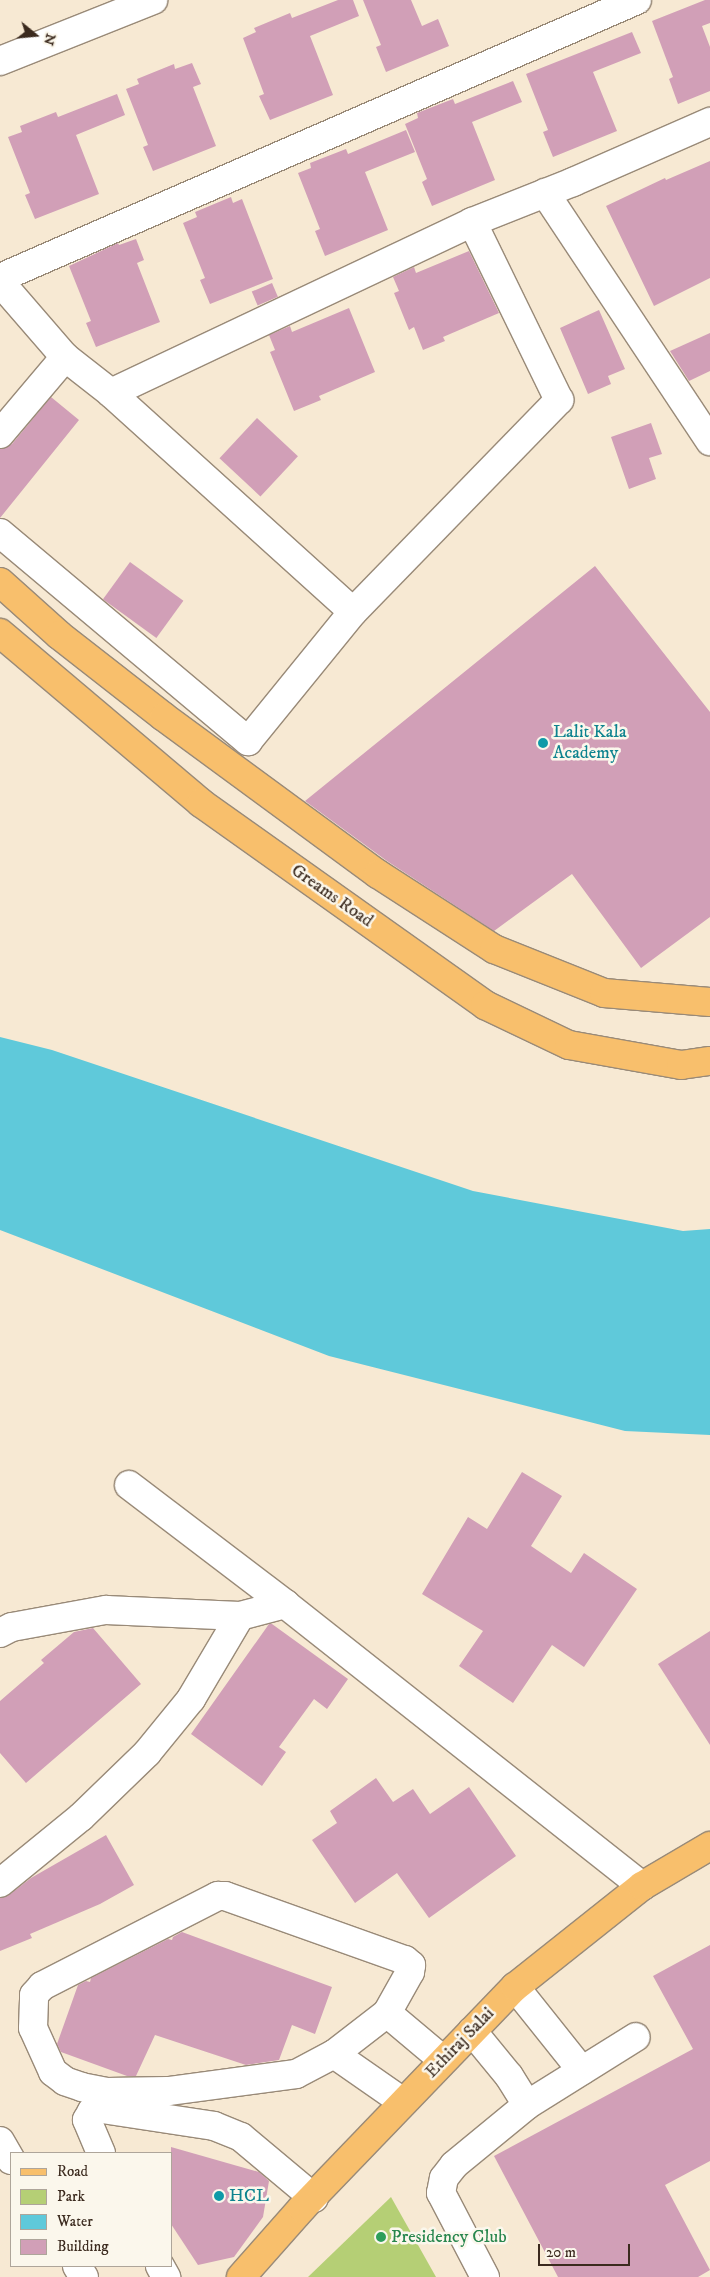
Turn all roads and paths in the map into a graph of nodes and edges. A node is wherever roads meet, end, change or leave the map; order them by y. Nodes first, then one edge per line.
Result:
1 (153, 0) edge
2 (637, 0) edge
3 (0, 61) edge
4 (710, 122) edge
5 (545, 193) junction
6 (472, 222) junction
7 (0, 278) edge
8 (0, 282) edge
9 (65, 357) junction
10 (111, 393) junction
11 (0, 434) edge
12 (710, 441) edge
13 (0, 533) edge
14 (0, 582) edge
15 (353, 612) junction
16 (0, 633) edge
17 (710, 1002) edge
18 (710, 1061) edge
19 (129, 1485) dead end
20 (285, 1604) junction
21 (240, 1616) junction
22 (0, 1633) edge
23 (710, 1846) edge
24 (0, 1883) edge
25 (642, 1886) junction
26 (515, 1987) junction
27 (387, 2013) junction
28 (472, 2030) junction
29 (636, 2037) dead end
30 (334, 2054) junction
31 (443, 2060) junction
32 (582, 2071) junction
33 (403, 2102) junction
34 (527, 2105) junction
35 (0, 2141) edge
36 (101, 2152) edge
37 (10, 2158) edge
38 (314, 2198) junction
39 (241, 2277) edge
40 (485, 2277) edge

1 - 3 street
2 - 7 street
4 - 5 street
5 - 6 street
5 - 12 street
6 - 10 street
6 - 15 street
8 - 9 street
9 - 10 street
9 - 11 street
10 - 15 street
13 - 15 street
14 - 17 main road
16 - 18 main road, Greams Road
19 - 20 street
20 - 21 street
20 - 25 street
21 - 22 street
21 - 24 street
23 - 25 main road, Ethiraj Salai
25 - 26 main road, Ethiraj Salai
26 - 28 main road, Ethiraj Salai
26 - 32 street
27 - 30 street
27 - 30 street
27 - 31 street
28 - 31 main road, Ethiraj Salai
28 - 34 street
29 - 32 street
30 - 33 street
31 - 33 main road, Ethiraj Salai
32 - 34 street
33 - 38 main road, Ethiraj Salai
34 - 40 street
35 - 37 street
36 - 38 street
38 - 39 main road, Ethiraj Salai

